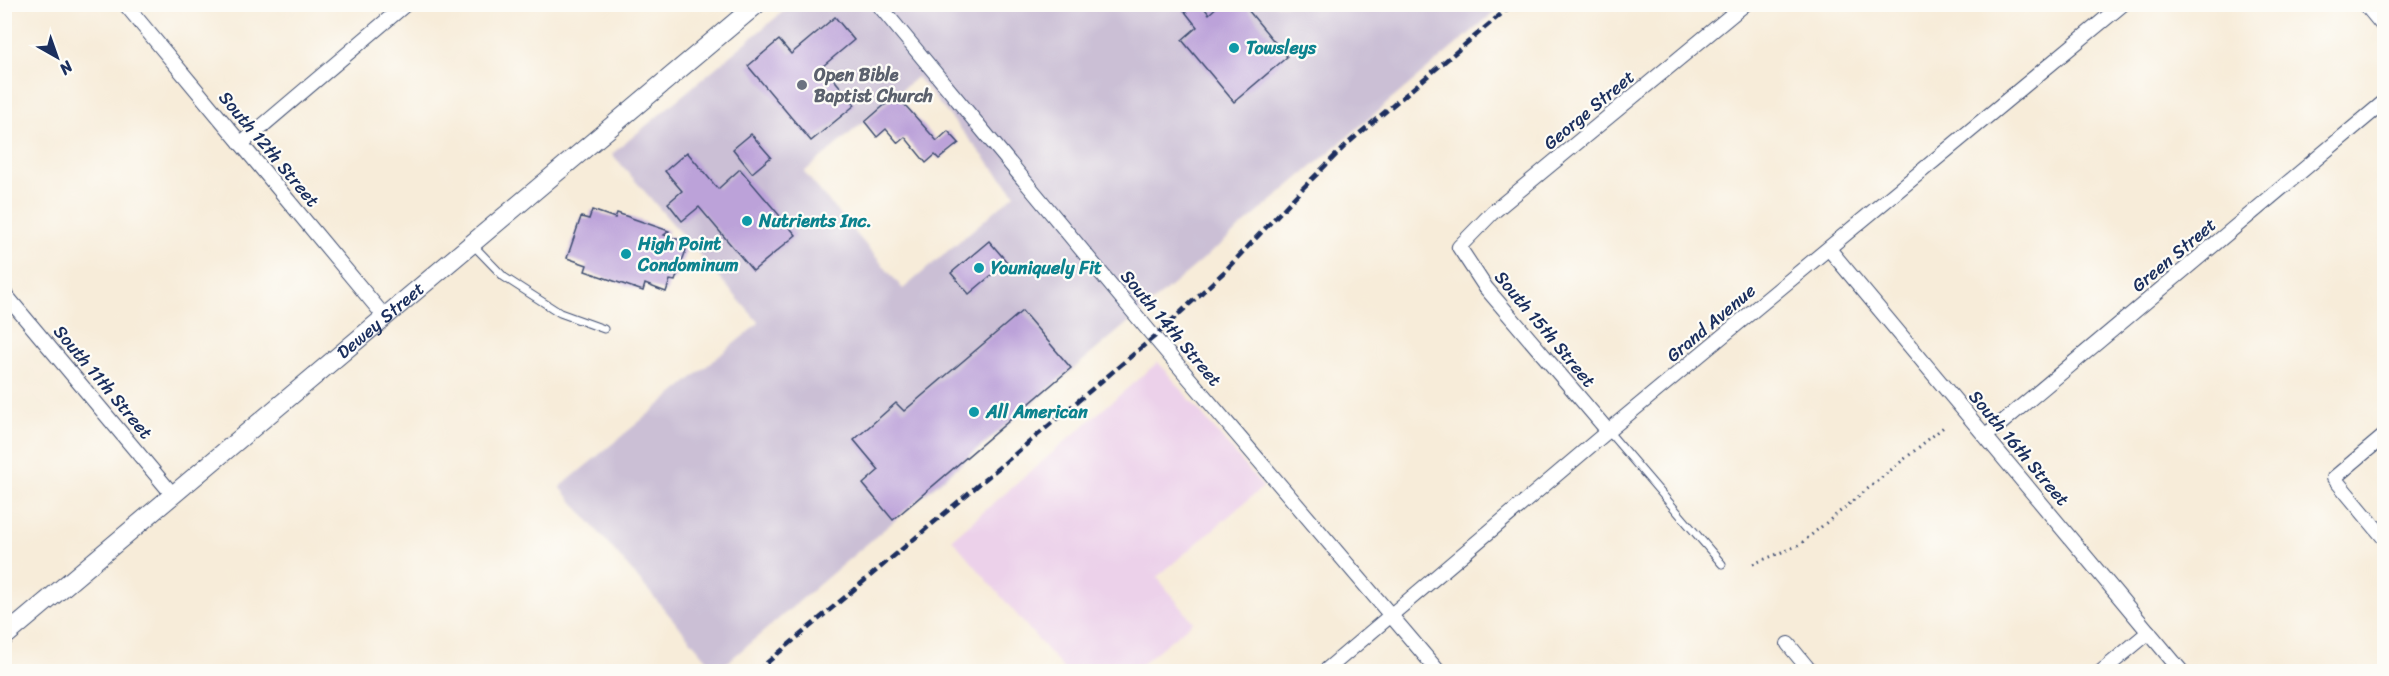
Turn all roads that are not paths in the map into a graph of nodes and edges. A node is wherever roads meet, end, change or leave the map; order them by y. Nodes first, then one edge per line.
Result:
1 (125, 4) edge
2 (406, 4) edge
3 (757, 4) edge
4 (878, 4) edge
5 (1744, 4) edge
6 (2123, 4) edge
7 (2365, 4) edge
8 (2385, 27) edge
9 (2385, 102) edge
10 (241, 144) junction
11 (472, 244) junction
12 (1459, 247) joint
13 (1829, 249) junction
14 (4, 294) edge
15 (385, 317) junction
16 (604, 329) dead end
17 (1608, 431) junction
18 (1986, 436) junction
19 (2385, 436) edge
20 (173, 495) junction
21 (2385, 538) edge
22 (1722, 564) dead end
23 (1391, 615) junction
24 (2149, 632) junction
25 (4, 637) edge
26 (1788, 644) dead end
27 (1324, 672) edge
28 (1439, 672) edge
29 (1810, 672) edge
30 (2101, 672) edge
31 (2182, 672) edge

1 - 10 street, South 12th Street
2 - 10 street
3 - 11 street, Dewey Street
4 - 23 street, South 14th Street
5 - 12 street, George Street
6 - 13 street, Grand Avenue
7 - 8 street
9 - 18 street, Green Street
10 - 15 street, South 12th Street
11 - 15 street, Dewey Street
11 - 16 lane
12 - 17 street, South 15th Street
13 - 17 street, Grand Avenue
13 - 18 street, South 16th Street
14 - 20 street, South 11th Street
15 - 20 street, Dewey Street
17 - 22 lane
17 - 23 street, Grand Avenue
18 - 24 street, South 16th Street
19 - 21 street
20 - 25 street, Dewey Street
23 - 27 street, Grand Avenue
23 - 28 street, South 14th Street
24 - 30 street
24 - 31 street, South 16th Street
26 - 29 street

